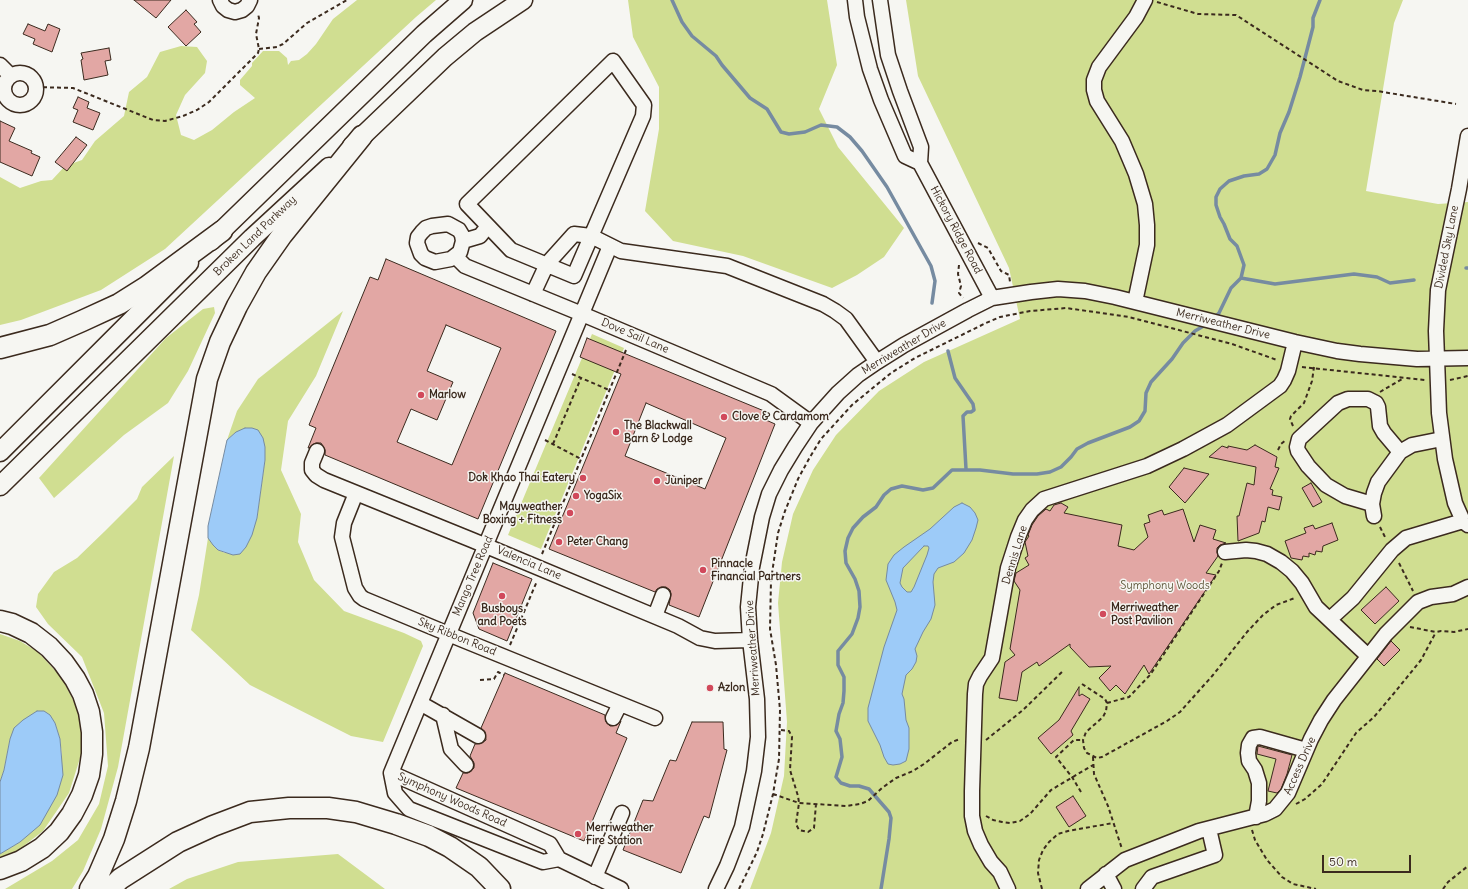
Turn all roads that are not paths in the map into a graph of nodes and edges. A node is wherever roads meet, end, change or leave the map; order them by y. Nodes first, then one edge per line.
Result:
1 (220, 0) edge
2 (463, 0) edge
3 (523, 0) edge
4 (855, 0) edge
5 (880, 0) edge
6 (1150, 1) edge
7 (249, 3) edge
8 (0, 65) edge
9 (10, 76) junction
10 (362, 136) junction
11 (1468, 136) edge
12 (920, 163) junction
13 (1463, 190) edge
14 (488, 226) junction
15 (222, 231) junction
16 (591, 236) junction
17 (464, 241) junction
18 (610, 246) junction
19 (456, 256) junction
20 (546, 264) junction
21 (533, 294) junction
22 (992, 298) junction
23 (1135, 302) junction
24 (582, 314) junction
25 (1295, 342) junction
26 (0, 348) edge
27 (1437, 358) junction
28 (1468, 358) edge
29 (877, 362) junction
30 (811, 423) junction
31 (1442, 439) junction
32 (0, 452) edge
33 (317, 452) dead end
34 (1400, 452) junction
35 (0, 486) edge
36 (356, 493) junction
37 (1466, 523) edge
38 (486, 545) junction
39 (1225, 552) road end
40 (1468, 587) edge
41 (663, 595) dead end
42 (655, 616) junction
43 (1330, 619) junction
44 (0, 621) edge
45 (448, 634) junction
46 (750, 640) junction
47 (1368, 656) junction
48 (420, 703) junction
49 (620, 704) junction
50 (443, 715) junction
51 (613, 718) dead end
52 (654, 718) dead end
53 (478, 736) dead end
54 (1306, 750) junction
55 (466, 765) dead end
56 (391, 773) junction
57 (622, 812) dead end
58 (1253, 818) junction
59 (1208, 829) junction
60 (559, 859) junction
61 (0, 869) edge
62 (1106, 874) junction
63 (595, 877) junction
64 (90, 889) edge
65 (110, 889) edge
66 (500, 889) edge
67 (621, 889) edge
68 (716, 889) edge
69 (1008, 889) edge
70 (1088, 889) edge
71 (1114, 889) edge
72 (1143, 889) edge

1 - 7 street
2 - 15 main road
3 - 10 main road, Broken Land Parkway
4 - 12 street, Hickory Ridge Road
5 - 12 street, Hickory Ridge Road
6 - 23 street
8 - 9 street
9 - 9 street
10 - 35 main road, Broken Land Parkway
10 - 64 highway
11 - 13 street, Divided Sky Lane
12 - 22 street, Hickory Ridge Road
13 - 27 street, Divided Sky Lane
14 - 16 street
14 - 17 street
14 - 20 street
15 - 26 highway
15 - 32 main road
16 - 18 street
16 - 20 street
16 - 20 street
17 - 19 street
17 - 19 street
18 - 24 street, Mango Tree Road
18 - 29 street
19 - 21 street, Dove Sail Lane
20 - 21 street
21 - 24 street, Dove Sail Lane
22 - 23 street, Merriweather Drive
22 - 29 street, Merriweather Drive
23 - 25 street, Merriweather Drive
24 - 30 street, Dove Sail Lane
24 - 38 street, Mango Tree Road
25 - 27 street, Merriweather Drive
25 - 69 street, Dennis Lane
27 - 28 street, Merriweather Drive
27 - 31 street, Divided Sky Lane
29 - 30 street, Merriweather Drive
30 - 46 street, Merriweather Drive
31 - 34 street
31 - 37 street, Divided Sky Lane
33 - 36 street, Valencia Lane
34 - 34 street
36 - 38 street, Valencia Lane
36 - 45 street, Sky Ribbon Road
37 - 43 street
38 - 42 street, Valencia Lane
38 - 45 street, Mango Tree Road
39 - 43 street
40 - 47 street, Access Drive
41 - 42 street
42 - 46 street, Valencia Lane
43 - 47 street
44 - 61 highway
45 - 48 street, Mango Tree Road
45 - 49 street, Sky Ribbon Road
46 - 68 street, Merriweather Drive
47 - 54 street, Access Drive
48 - 50 street
48 - 56 street, Mango Tree Road
49 - 51 street
49 - 52 street, Sky Ribbon Road
50 - 53 street
50 - 55 street
54 - 58 street, Access Drive
54 - 58 street
56 - 60 street, Symphony Woods Road
56 - 60 street, Symphony Woods Road
57 - 63 street
58 - 59 street, Access Drive
59 - 62 street, Access Drive
59 - 72 street
60 - 63 street, Symphony Woods Road
62 - 70 street, Access Drive
62 - 71 street
63 - 67 street, Symphony Woods Road
65 - 66 highway

